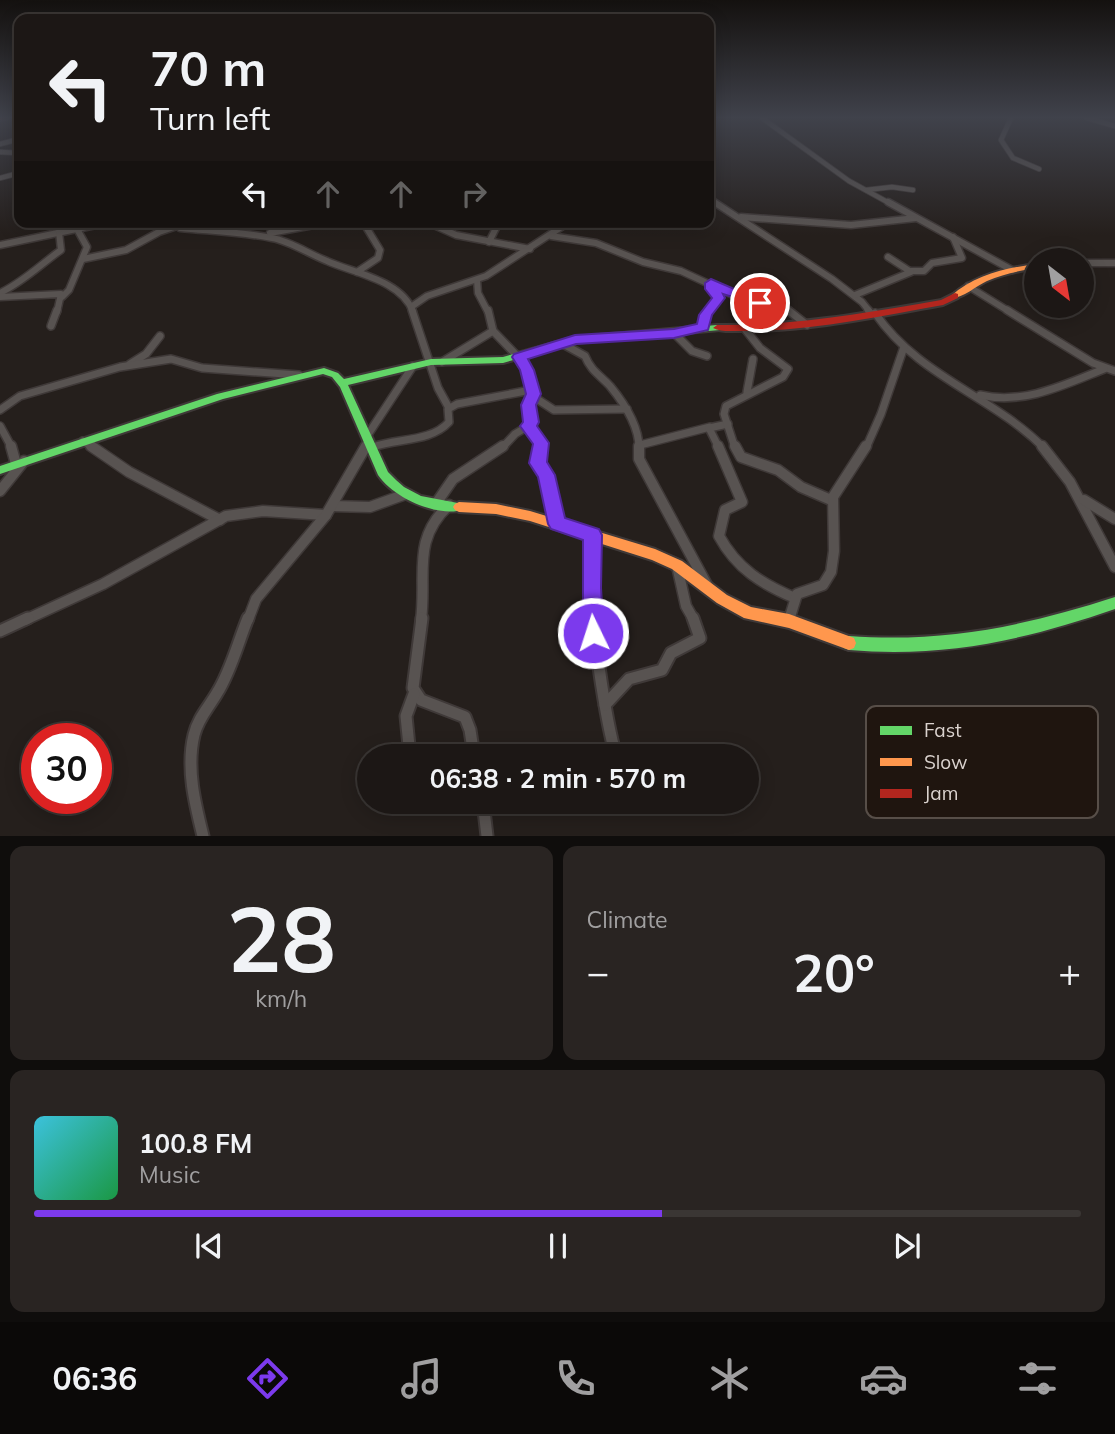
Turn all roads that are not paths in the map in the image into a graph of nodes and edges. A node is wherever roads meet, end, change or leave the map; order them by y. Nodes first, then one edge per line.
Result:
1 (814, 157) edge
2 (1012, 157) edge
3 (1039, 169) dead end
4 (866, 190) junction
5 (913, 190) dead end
6 (714, 201) edge
7 (738, 217) junction
8 (917, 218) junction
9 (72, 228) edge
10 (80, 228) edge
11 (168, 228) edge
12 (213, 228) edge
13 (274, 228) edge
14 (299, 228) edge
15 (367, 228) edge
16 (441, 228) edge
17 (496, 228) edge
18 (561, 228) edge
19 (446, 230) joint
20 (59, 232) junction
21 (268, 234) junction
22 (551, 236) junction
23 (953, 237) junction
24 (489, 242) junction
25 (0, 245) edge
26 (530, 249) junction
27 (888, 257) dead end
28 (83, 259) junction
29 (1115, 262) edge
30 (1094, 263) edge
31 (1024, 268) edge
32 (1012, 270) junction
33 (911, 271) junction
34 (357, 272) junction
35 (477, 280) junction
36 (711, 283) junction
37 (968, 286) junction
38 (0, 295) edge
39 (855, 295) junction
40 (62, 297) junction
41 (411, 307) junction
42 (873, 313) junction
43 (807, 325) junction
44 (51, 326) dead end
45 (703, 327) junction
46 (744, 329) junction
47 (493, 331) junction
48 (674, 333) junction
49 (160, 336) dead end
50 (564, 344) junction
51 (904, 347) junction
52 (707, 356) dead end
53 (520, 357) junction
54 (753, 359) dead end
55 (436, 362) junction
56 (129, 365) junction
57 (413, 366) junction
58 (1104, 369) junction
59 (1115, 371) edge
60 (299, 375) junction
61 (343, 383) junction
62 (968, 390) junction
63 (532, 392) junction
64 (747, 392) junction
65 (449, 408) junction
66 (626, 409) junction
67 (0, 410) edge
68 (728, 424) junction
69 (0, 426) edge
70 (528, 426) junction
71 (710, 427) junction
72 (83, 441) junction
73 (370, 441) junction
74 (640, 445) junction
75 (21, 462) junction
76 (0, 470) edge
77 (0, 491) edge
78 (406, 494) junction
79 (1081, 498) junction
80 (831, 500) junction
81 (435, 505) junction
82 (449, 505) junction
83 (329, 510) junction
84 (1115, 519) edge
85 (220, 520) junction
86 (557, 524) junction
87 (592, 535) junction
88 (1113, 562) edge
89 (677, 565) junction
90 (709, 590) junction
91 (795, 598) junction
92 (1115, 603) edge
93 (789, 621) junction
94 (0, 631) edge
95 (414, 694) junction
96 (605, 705) junction
97 (409, 744) edge
98 (472, 744) edge
99 (613, 744) edge
100 (484, 814) edge
101 (203, 835) edge
102 (487, 835) edge

1 - 4 street
2 - 3 street
4 - 5 street
4 - 8 street
6 - 7 street
7 - 8 street
7 - 39 street
8 - 23 street
9 - 20 street
10 - 28 street
11 - 28 street
12 - 21 street
13 - 21 street
14 - 21 street
15 - 34 street
16 - 19 street
17 - 24 street
18 - 22 street
19 - 24 street
20 - 25 street
20 - 38 street
21 - 34 street
22 - 26 street
22 - 36 street
23 - 32 street
23 - 33 street
24 - 26 street
26 - 35 street
27 - 33 street
28 - 40 street
29 - 30 street
31 - 32 street
32 - 37 street
33 - 39 street
34 - 41 street
35 - 41 street
35 - 47 street
36 - 43 street
36 - 45 street
37 - 42 street
37 - 58 street
38 - 40 street
39 - 42 street
40 - 44 street
41 - 55 street
42 - 43 street
42 - 51 street
43 - 46 street
45 - 46 street
45 - 48 street
46 - 64 street
47 - 53 street
47 - 55 street
48 - 50 street
48 - 52 street
49 - 56 street
50 - 53 street
50 - 66 street
51 - 62 street
51 - 80 street
53 - 55 street
53 - 63 street
54 - 64 street
55 - 57 street
55 - 65 street
56 - 60 street
56 - 67 street
57 - 61 street
57 - 73 street
58 - 59 street
58 - 62 street
60 - 61 street
60 - 72 street
61 - 73 street
62 - 79 street
63 - 65 street
63 - 66 street
63 - 70 street
64 - 68 street
65 - 73 street
66 - 74 street
68 - 71 street
68 - 80 street
69 - 75 street
70 - 81 street
70 - 86 street
71 - 74 street
71 - 91 street
72 - 75 street
72 - 85 street
73 - 78 street
73 - 83 street
74 - 90 street
75 - 76 street
75 - 77 street
78 - 81 street
78 - 83 street
79 - 84 street
79 - 88 street
80 - 91 street
81 - 82 street
82 - 86 street
82 - 95 street
83 - 85 street
83 - 101 street
85 - 94 street
86 - 87 street
87 - 89 street
87 - 96 street
89 - 90 street
89 - 96 street
90 - 93 street
91 - 93 street
92 - 93 street
95 - 97 street
95 - 98 street
96 - 99 street
100 - 102 street

